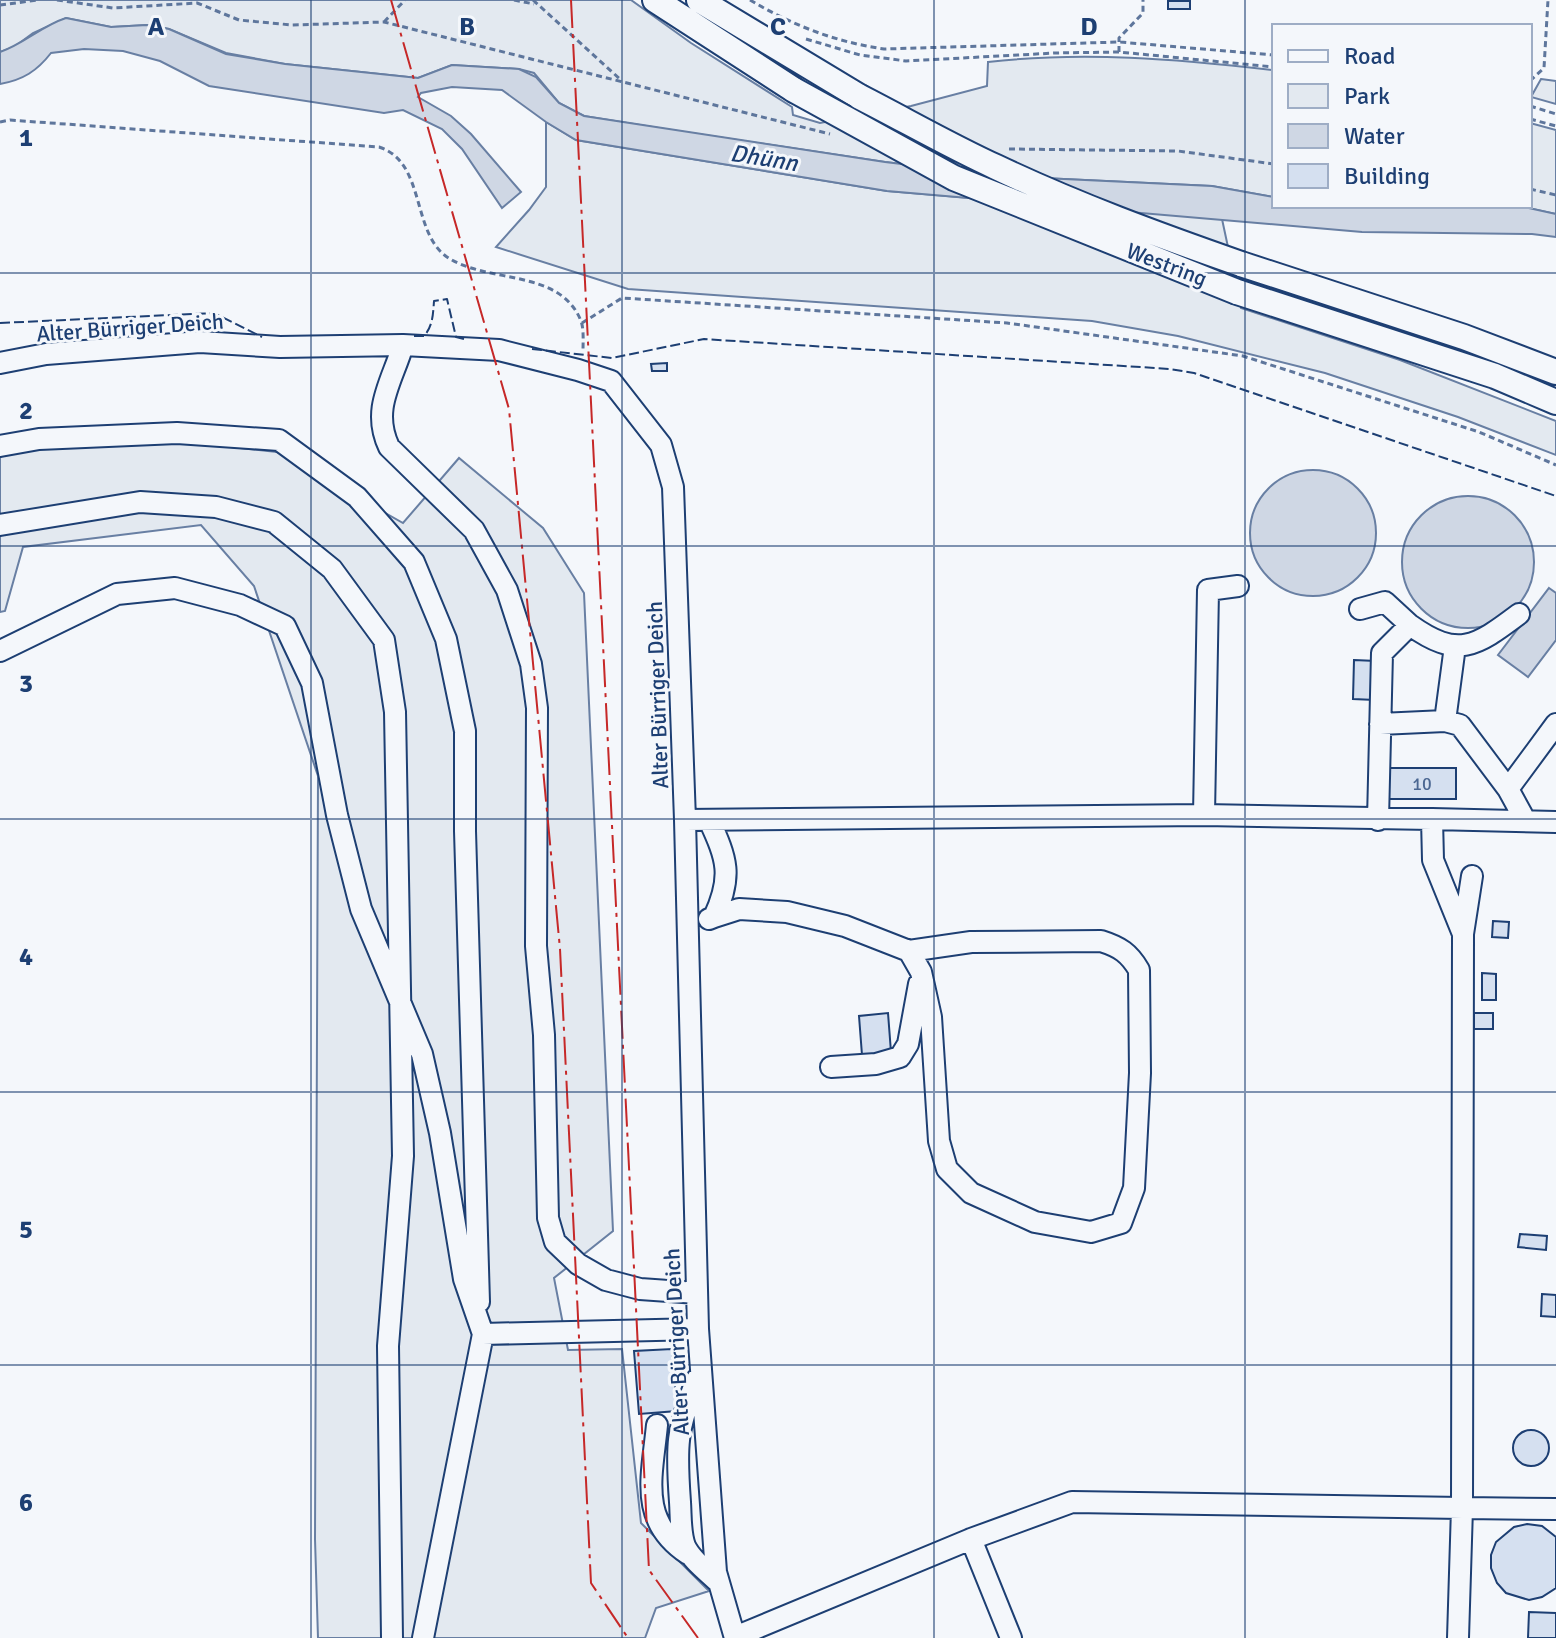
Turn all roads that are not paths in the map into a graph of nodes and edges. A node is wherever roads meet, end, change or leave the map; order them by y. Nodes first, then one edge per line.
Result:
1 (655, 0) edge
2 (699, 0) edge
3 (403, 345) junction
4 (0, 363) edge
5 (1556, 372) edge
6 (1556, 402) edge
7 (0, 446) edge
8 (0, 525) edge
9 (1238, 586) dead end
10 (1360, 609) dead end
11 (1519, 614) dead end
12 (1410, 625) junction
13 (1455, 646) junction
14 (0, 651) edge
15 (1445, 721) junction
16 (1380, 724) junction
17 (1556, 724) edge
18 (1508, 789) junction
19 (1204, 815) junction
20 (1432, 819) junction
21 (685, 820) junction
22 (709, 820) junction
23 (1378, 820) junction
24 (1525, 820) junction
25 (1556, 822) edge
26 (1472, 876) dead end
27 (714, 917) junction
28 (688, 927) junction
29 (1463, 934) junction
30 (909, 951) junction
31 (921, 972) junction
32 (399, 1005) junction
33 (831, 1067) dead end
34 (697, 1293) junction
35 (481, 1325) junction
36 (698, 1329) junction
37 (700, 1371) junction
38 (657, 1425) dead end
39 (1462, 1508) junction
40 (1556, 1509) edge
41 (971, 1539) junction
42 (692, 1557) junction
43 (719, 1583) junction
44 (392, 1638) edge
45 (423, 1638) edge
46 (735, 1638) edge
47 (1011, 1638) edge
48 (1458, 1638) edge

1 - 6 main road, Westring, bridge
2 - 5 main road, Westring, bridge
3 - 4 lane, Alter Bürriger Deich
3 - 21 lane, Alter Bürriger Deich
3 - 34 lane
7 - 35 lane
8 - 32 lane
9 - 19 lane
10 - 12 lane
11 - 13 lane
12 - 13 lane
12 - 16 lane
13 - 15 lane
14 - 32 lane
15 - 16 lane
15 - 18 lane
16 - 23 lane
17 - 18 lane
18 - 24 lane
19 - 22 lane
19 - 23 lane
20 - 23 lane
20 - 24 lane
20 - 29 lane
21 - 22 lane
21 - 28 lane, Alter Bürriger Deich
22 - 27 lane
24 - 25 lane
26 - 29 lane
27 - 28 lane
27 - 30 lane
28 - 34 lane, Alter Bürriger Deich
29 - 39 lane
30 - 31 lane
30 - 31 lane
31 - 33 lane
32 - 35 lane
32 - 44 lane
34 - 36 lane, Alter Bürriger Deich
35 - 36 lane
35 - 45 lane
36 - 37 lane, Alter Bürriger Deich
37 - 42 lane
37 - 43 lane, Alter Bürriger Deich
38 - 42 lane
39 - 40 lane
39 - 41 lane
39 - 48 lane
41 - 46 lane
41 - 47 lane
42 - 43 lane
43 - 46 lane, Alter Bürriger Deich

